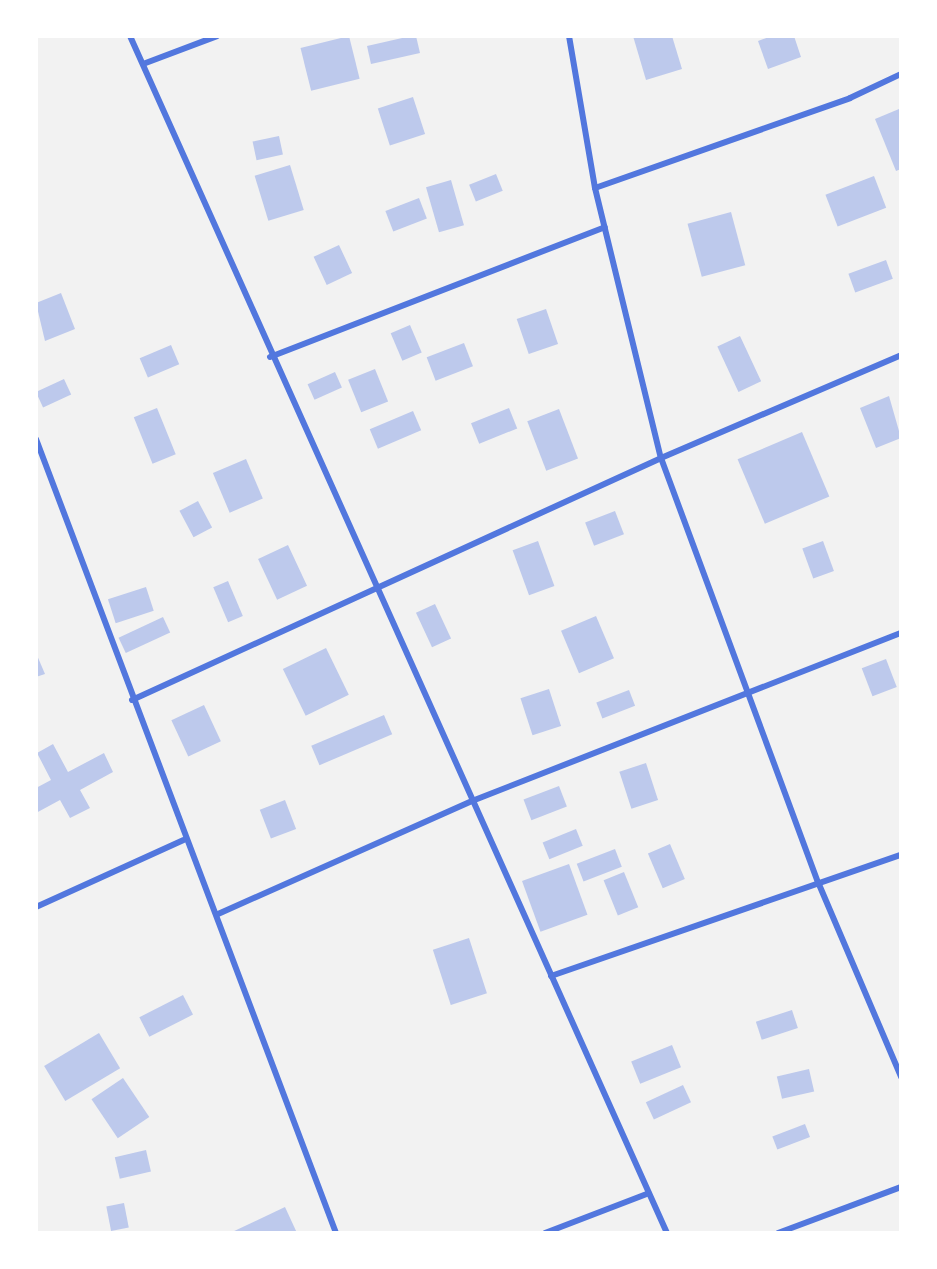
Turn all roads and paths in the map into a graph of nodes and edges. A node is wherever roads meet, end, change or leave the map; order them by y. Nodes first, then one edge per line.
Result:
1 (130, 36) edge
2 (217, 36) edge
3 (569, 36) edge
4 (143, 64) junction
5 (901, 74) edge
6 (595, 188) junction
7 (605, 227) junction
8 (901, 355) edge
9 (270, 357) junction
10 (36, 439) edge
11 (661, 458) junction
12 (381, 587) junction
13 (901, 633) edge
14 (746, 691) junction
15 (132, 700) junction
16 (472, 801) junction
17 (184, 840) junction
18 (901, 855) edge
19 (818, 882) junction
20 (36, 907) edge
21 (218, 914) junction
22 (550, 976) junction
23 (901, 1077) edge
24 (901, 1187) edge
25 (649, 1193) junction
26 (336, 1233) edge
27 (545, 1233) edge
28 (667, 1233) edge
29 (778, 1233) edge

1 - 4 street
2 - 4 street
3 - 6 street
4 - 9 street
5 - 6 street
6 - 7 street
7 - 9 street
7 - 11 street
8 - 11 street
9 - 12 street
10 - 15 street
11 - 12 street
11 - 14 street
12 - 15 street
12 - 16 street
13 - 14 street
14 - 16 street
14 - 19 street
15 - 17 street
16 - 21 street
16 - 22 street
17 - 20 street
17 - 21 street
18 - 19 street
19 - 22 street
19 - 23 street
21 - 26 street
22 - 25 street
24 - 29 street
25 - 27 street
25 - 28 street

